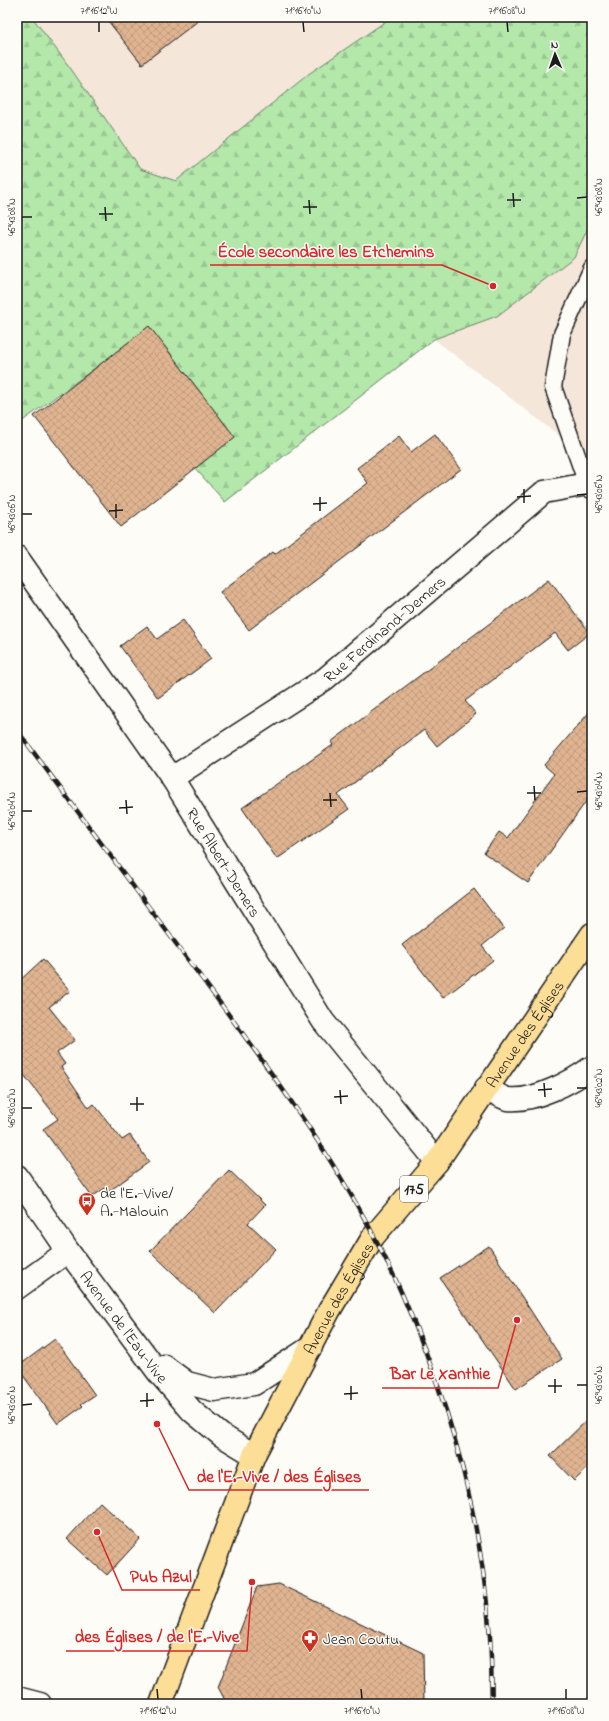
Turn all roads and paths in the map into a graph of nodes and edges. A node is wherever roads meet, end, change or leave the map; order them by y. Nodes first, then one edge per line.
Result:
1 (592, 268) edge
2 (590, 486) edge
3 (17, 557) edge
4 (172, 778) junction
5 (592, 934) edge
6 (592, 1067) edge
7 (486, 1088) junction
8 (437, 1162) junction
9 (17, 1176) edge
10 (68, 1251) junction
11 (17, 1288) edge
12 (137, 1344) junction
13 (311, 1347) junction
14 (254, 1455) junction
15 (17, 1698) edge
16 (40, 1704) edge
17 (161, 1704) edge

1 - 2 lane
2 - 4 street, Rue Ferdinand-Demers
3 - 4 street, Rue Albert-Demers
4 - 8 street, Rue Albert-Demers
5 - 7 main road, Avenue des Églises / 175
6 - 7 street
7 - 8 main road, Avenue des Églises / 175
8 - 13 main road, Avenue des Églises / 175
9 - 10 street, Avenue de l'Eau-Vive
10 - 11 street
10 - 12 street, Avenue de l'Eau-Vive
12 - 13 street
12 - 14 street, Avenue de l'Eau-Vive
13 - 14 main road, Avenue des Églises / 175
14 - 17 main road, Avenue des Églises / 175
15 - 16 street

